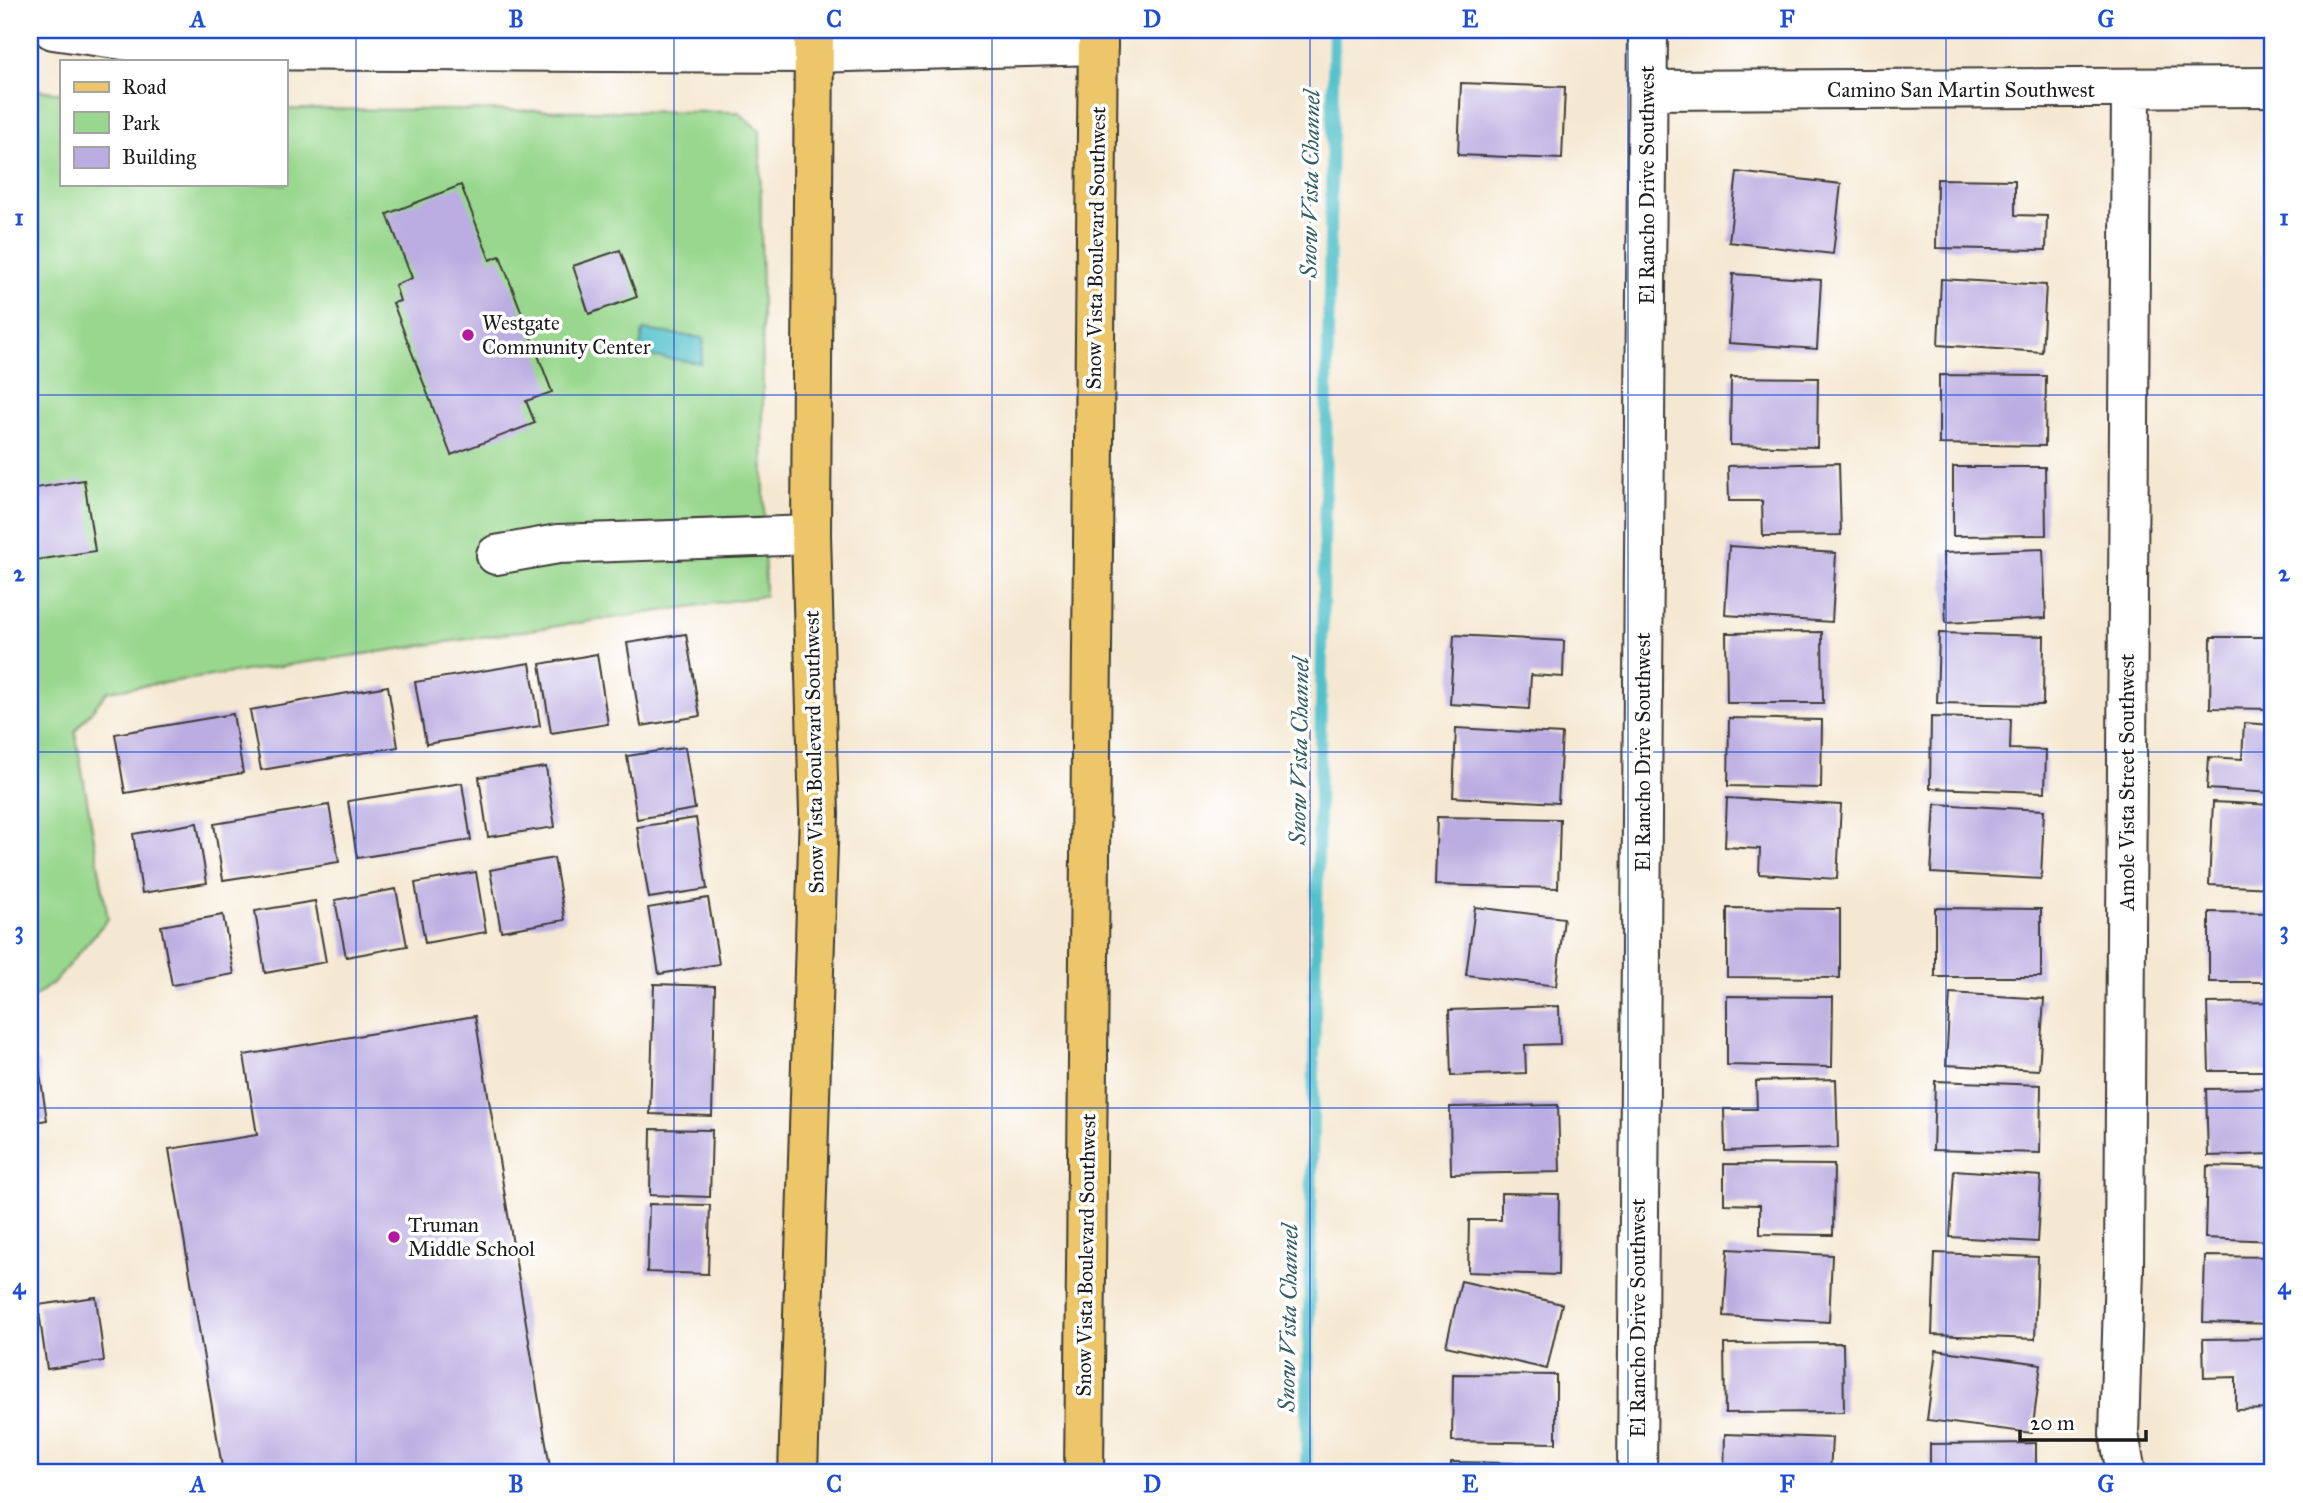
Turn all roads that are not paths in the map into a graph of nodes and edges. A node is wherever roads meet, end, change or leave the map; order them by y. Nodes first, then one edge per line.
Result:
1 (53, 30) edge
2 (1648, 30) edge
3 (1098, 38) edge
4 (814, 41) edge
5 (2273, 87) edge
6 (2131, 89) junction
7 (1648, 90) junction
8 (811, 535) junction
9 (496, 555) dead end
10 (798, 1473) edge
11 (1084, 1473) edge
12 (1637, 1473) edge
13 (2126, 1473) edge

1 - 4 street
2 - 7 street, El Rancho Drive Southwest
3 - 4 street
3 - 11 main road, Snow Vista Boulevard Southwest
4 - 8 main road, Snow Vista Boulevard Southwest
5 - 6 street, Camino San Martin Southwest
6 - 7 street, Camino San Martin Southwest
6 - 13 street, Amole Vista Street Southwest
7 - 12 street, El Rancho Drive Southwest
8 - 9 street
8 - 10 main road, Snow Vista Boulevard Southwest

